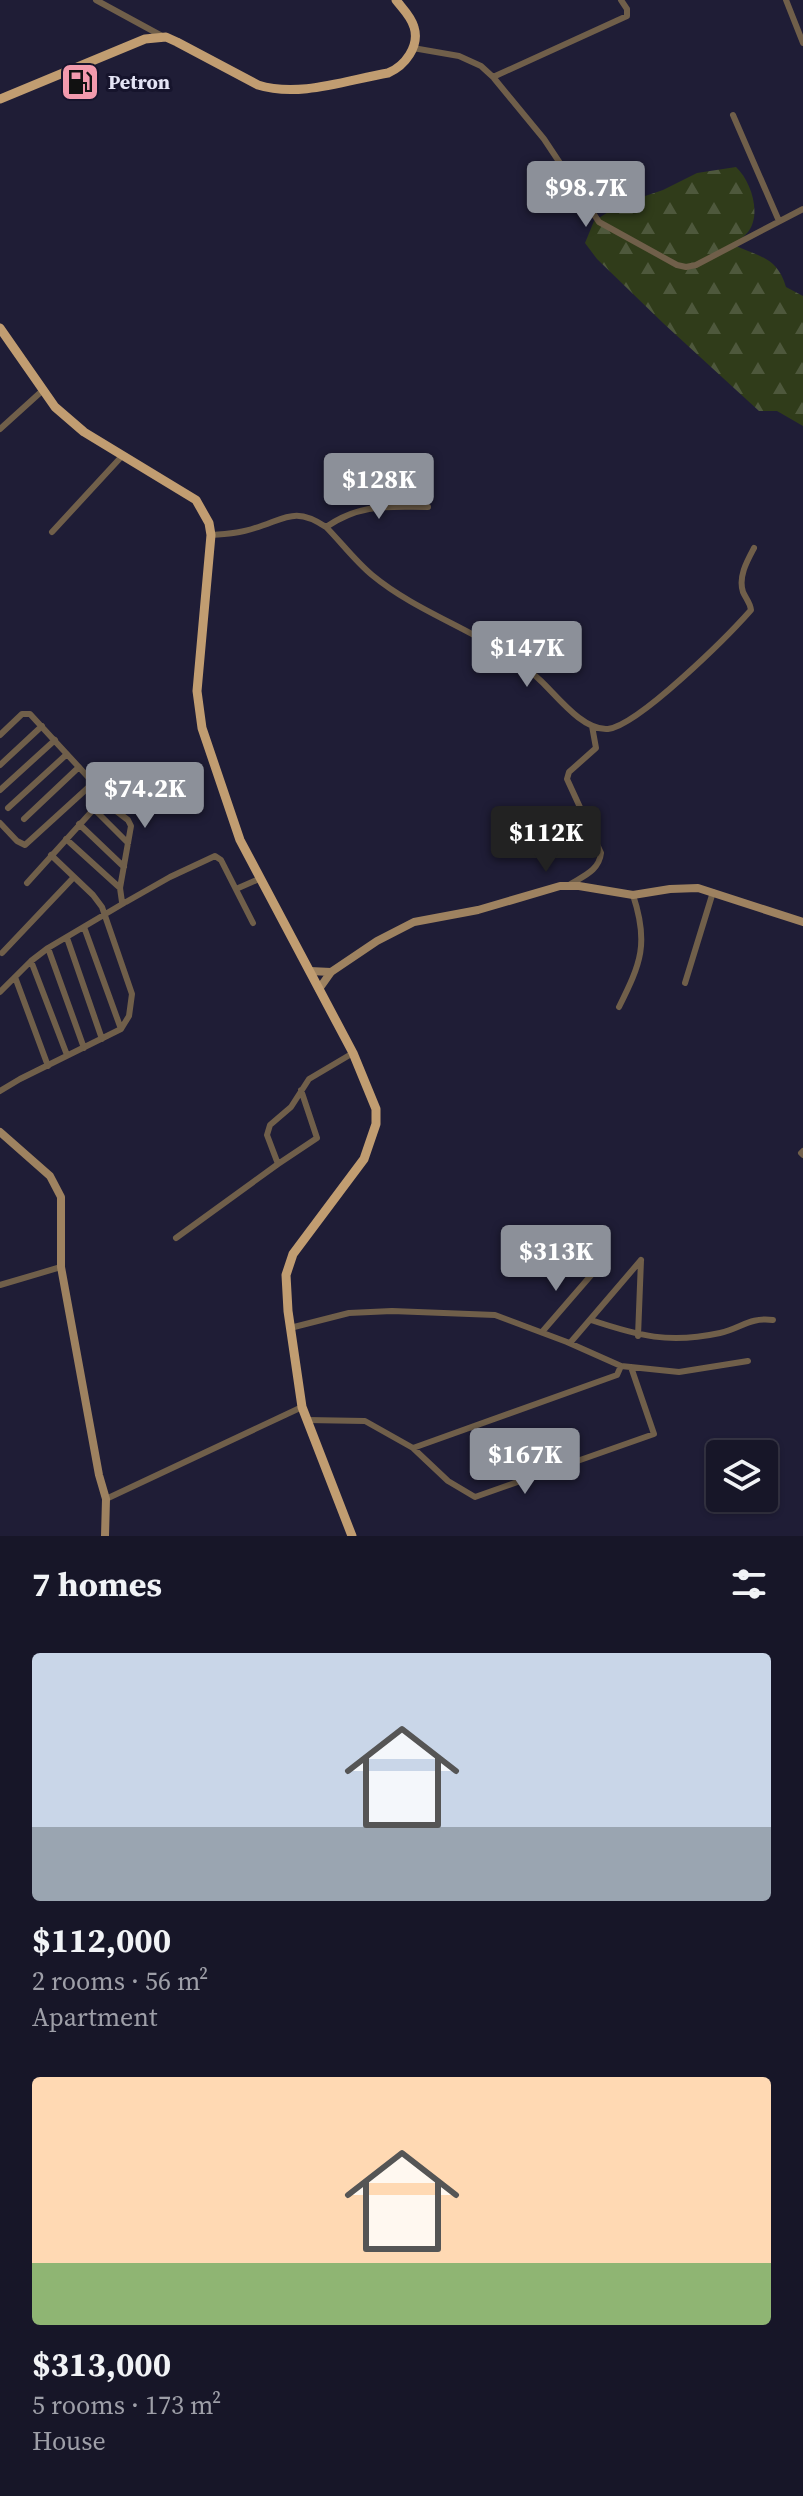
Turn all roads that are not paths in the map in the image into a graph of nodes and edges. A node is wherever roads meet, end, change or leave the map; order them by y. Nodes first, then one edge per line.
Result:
1 (96, 0) edge
2 (396, 0) edge
3 (621, 0) edge
4 (786, 0) edge
5 (166, 37) junction
6 (803, 43) edge
7 (413, 48) junction
8 (493, 77) junction
9 (0, 99) edge
10 (733, 115) dead end
11 (803, 209) edge
12 (779, 221) junction
13 (0, 328) edge
14 (42, 391) junction
15 (0, 429) edge
16 (123, 455) junction
17 (428, 507) dead end
18 (326, 527) junction
19 (52, 532) dead end
20 (211, 535) junction
21 (754, 548) dead end
22 (42, 726) junction
23 (592, 726) junction
24 (0, 735) edge
25 (55, 740) junction
26 (67, 754) junction
27 (0, 765) edge
28 (79, 767) junction
29 (92, 784) junction
30 (0, 790) edge
31 (102, 800) junction
32 (8, 808) dead end
33 (94, 809) junction
34 (24, 819) dead end
35 (0, 823) edge
36 (79, 824) junction
37 (66, 839) junction
38 (128, 843) junction
39 (51, 855) junction
40 (124, 867) junction
41 (74, 877) junction
42 (259, 879) junction
43 (27, 883) dead end
44 (569, 885) junction
45 (120, 888) junction
46 (236, 889) junction
47 (713, 892) junction
48 (633, 895) junction
49 (124, 903) junction
50 (105, 915) junction
51 (803, 922) edge
52 (253, 923) dead end
53 (84, 927) junction
54 (67, 938) junction
55 (48, 948) junction
56 (2, 953) edge
57 (31, 961) junction
58 (310, 971) junction
59 (331, 972) junction
60 (15, 977) junction
61 (685, 983) dead end
62 (319, 989) junction
63 (0, 992) edge
64 (619, 1007) dead end
65 (121, 1029) junction
66 (102, 1039) junction
67 (84, 1048) junction
68 (353, 1053) junction
69 (67, 1055) junction
70 (48, 1066) junction
71 (301, 1090) junction
72 (0, 1091) edge
73 (0, 1132) edge
74 (278, 1164) junction
75 (176, 1238) dead end
76 (61, 1267) junction
77 (593, 1273) dead end
78 (0, 1285) edge
79 (591, 1320) junction
80 (773, 1320) dead end
81 (290, 1328) junction
82 (542, 1332) junction
83 (638, 1336) junction
84 (570, 1343) junction
85 (748, 1361) dead end
86 (621, 1366) junction
87 (631, 1367) junction
88 (302, 1407) junction
89 (307, 1420) junction
90 (413, 1448) junction
91 (106, 1499) junction
92 (105, 1536) edge
93 (352, 1536) edge

1 - 5 street
2 - 7 main road
3 - 8 street
4 - 6 street
5 - 7 main road
5 - 9 main road
7 - 8 street
8 - 12 street
10 - 12 street
11 - 12 street
13 - 14 main road
14 - 15 street
14 - 16 main road
16 - 19 street
16 - 20 main road
17 - 18 street
18 - 20 street
18 - 23 street
20 - 42 main road
21 - 23 street
22 - 24 street
22 - 25 street
22 - 27 street
23 - 44 street
25 - 26 street
25 - 30 street
26 - 28 street
26 - 32 street
28 - 29 street
28 - 34 street
29 - 31 street
29 - 35 street
31 - 33 street
31 - 38 street
33 - 36 street
33 - 38 street
36 - 37 street
36 - 40 street
37 - 39 street
37 - 45 street
38 - 40 street
39 - 41 street
39 - 43 street
40 - 45 street
41 - 50 street
41 - 56 street
42 - 46 street
42 - 58 main road
44 - 48 street
44 - 59 street
45 - 49 street
46 - 49 street
46 - 52 street
47 - 48 street
47 - 51 street
47 - 61 street
48 - 64 street
49 - 50 street
50 - 53 street
50 - 65 street
53 - 54 street
53 - 65 street
54 - 55 street
54 - 66 street
55 - 57 street
55 - 67 street
57 - 60 street
57 - 69 street
58 - 59 street
58 - 62 main road
59 - 62 street
60 - 63 street
60 - 70 street
62 - 68 main road
65 - 66 street
66 - 67 street
67 - 69 street
68 - 71 street
68 - 81 main road
69 - 70 street
70 - 72 street
71 - 74 street
71 - 74 street
73 - 76 street
74 - 75 street
76 - 78 street
76 - 91 street
77 - 82 street
79 - 83 street
79 - 83 street
79 - 84 street
80 - 83 street
81 - 82 street
81 - 88 main road
82 - 84 street
84 - 86 street
85 - 87 street
86 - 87 street
86 - 90 street
87 - 90 street
88 - 89 main road
88 - 91 street
89 - 90 street
89 - 93 main road
91 - 92 street

